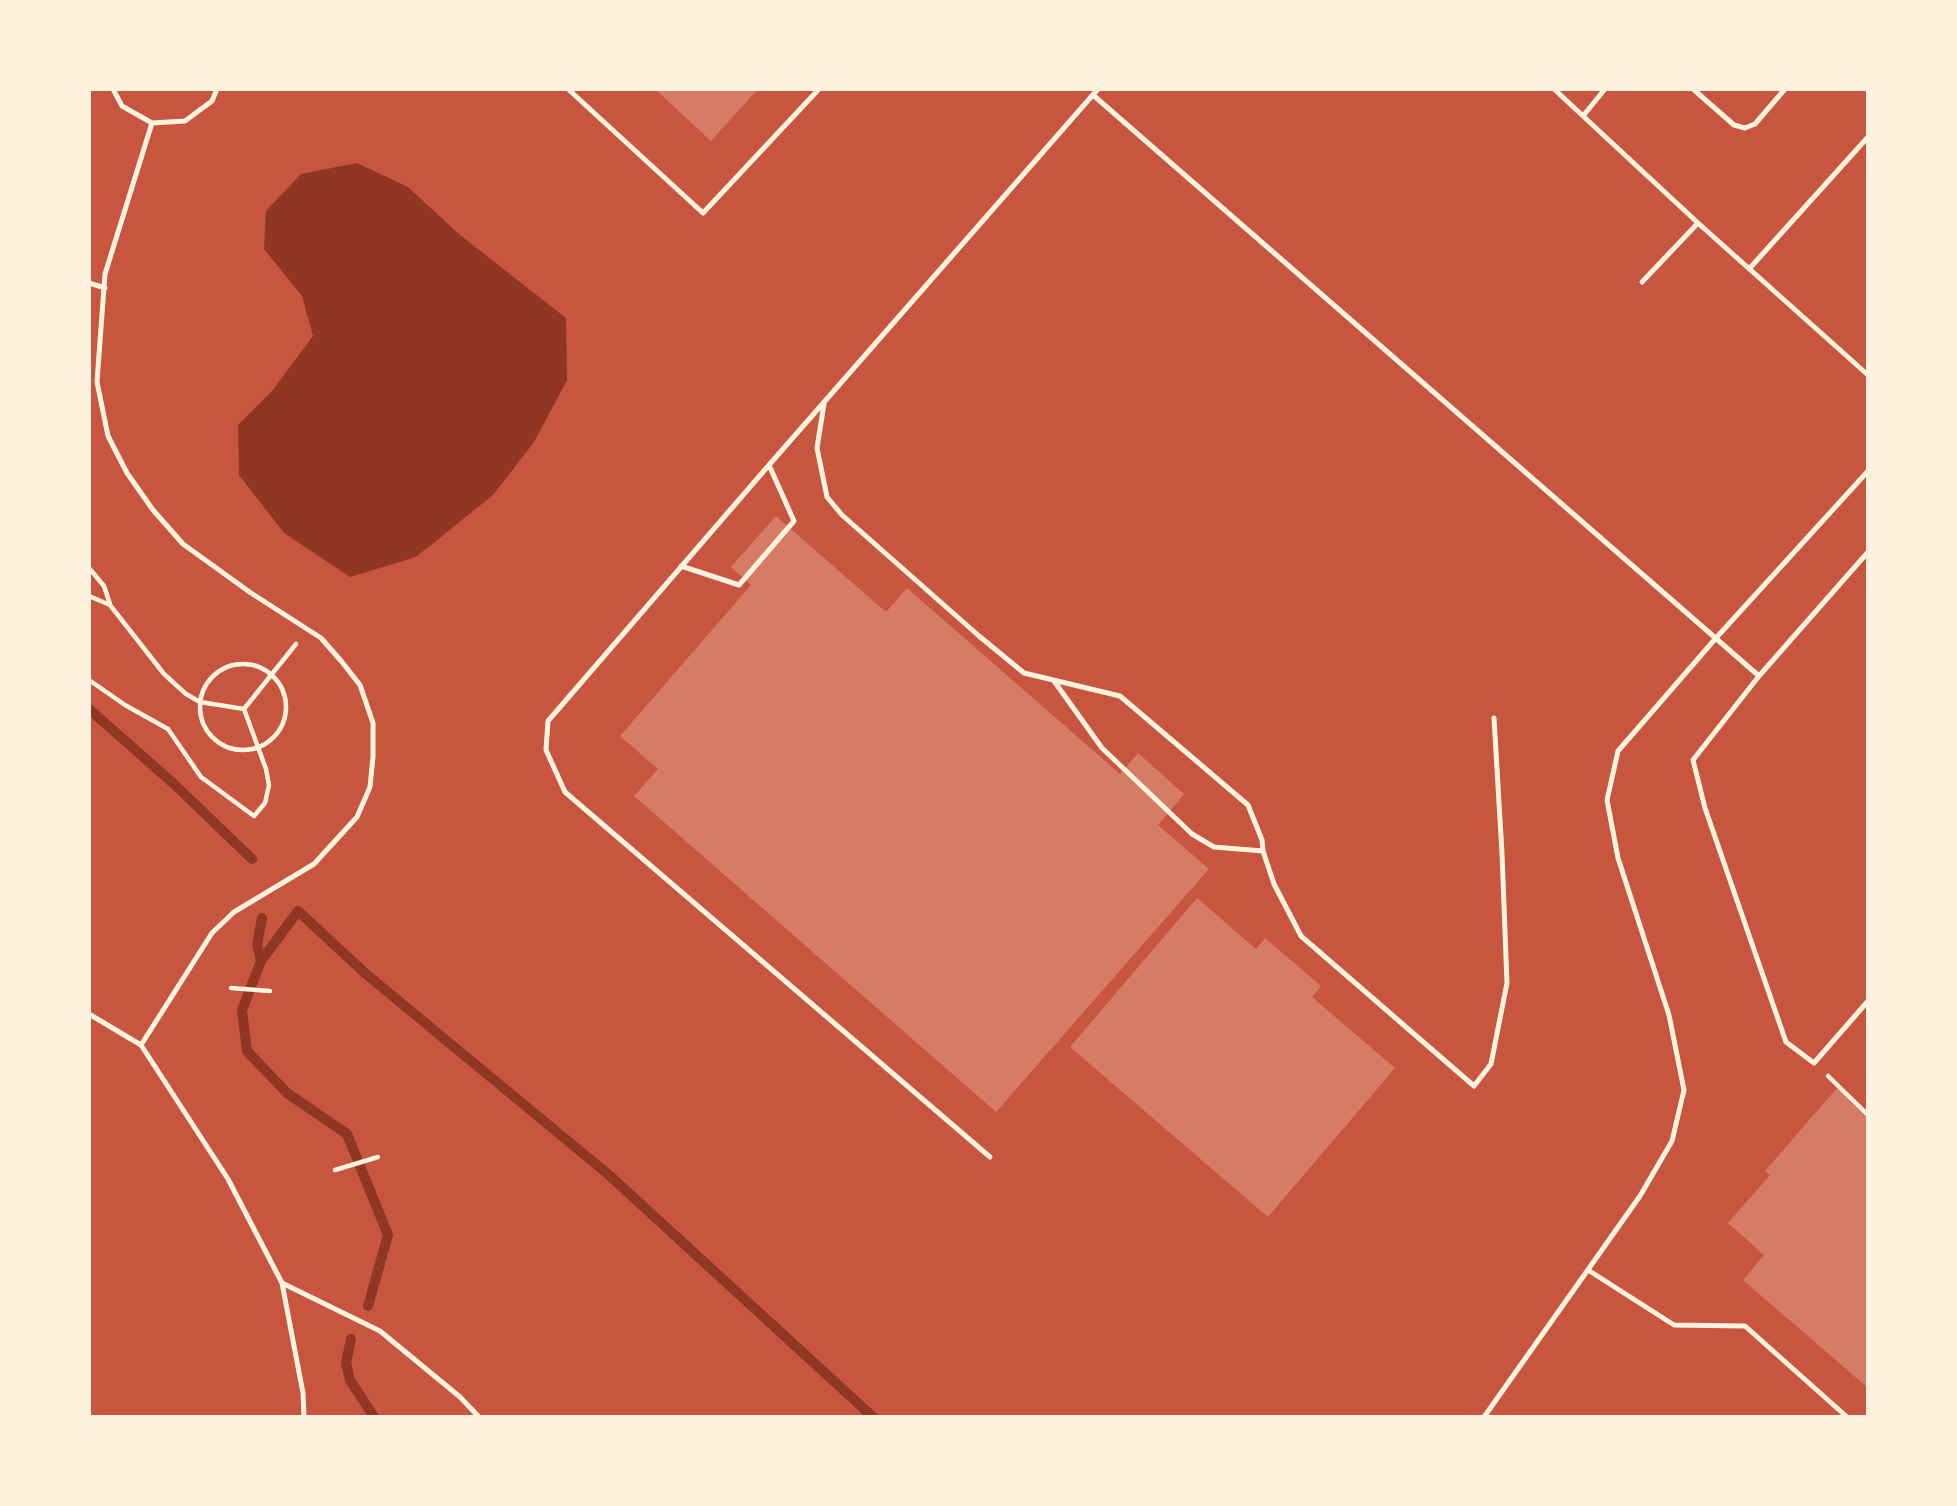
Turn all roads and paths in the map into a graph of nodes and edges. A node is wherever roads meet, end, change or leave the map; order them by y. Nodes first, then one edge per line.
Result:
1 (113, 89) edge
2 (216, 89) edge
3 (568, 89) edge
4 (819, 89) edge
5 (1098, 89) edge
6 (1554, 89) edge
7 (1605, 89) edge
8 (1693, 89) edge
9 (1786, 89) edge
10 (1093, 95) junction
11 (1583, 116) junction
12 (152, 123) junction
13 (1868, 137) edge
14 (1698, 223) junction
15 (1749, 269) junction
16 (1642, 282) dead end
17 (89, 283) edge
18 (105, 288) junction
19 (1868, 375) edge
20 (825, 401) junction
21 (769, 465) junction
22 (1868, 471) edge
23 (1868, 552) edge
24 (681, 566) junction
25 (89, 568) edge
26 (89, 596) edge
27 (110, 605) junction
28 (307, 629) junction
29 (1716, 638) junction
30 (272, 675) junction
31 (1759, 676) junction
32 (89, 680) edge
33 (1054, 681) junction
34 (200, 702) junction
35 (244, 709) junction
36 (1494, 718) dead end
37 (258, 748) junction
38 (1263, 850) junction
39 (231, 988) dead end
40 (270, 991) dead end
41 (1868, 1001) edge
42 (89, 1014) edge
43 (141, 1045) junction
44 (1814, 1063) junction
45 (1868, 1115) edge
46 (378, 1157) dead end
47 (990, 1157) dead end
48 (335, 1170) dead end
49 (1588, 1270) junction
50 (282, 1283) junction
51 (304, 1417) edge
52 (479, 1417) edge
53 (1484, 1417) edge
54 (1847, 1417) edge

1 - 12 lane
2 - 12 lane
3 - 4 lane
5 - 10 lane
6 - 11 lane
7 - 11 lane
8 - 9 lane
10 - 20 lane
10 - 29 lane
11 - 14 lane
12 - 18 lane
13 - 15 lane
14 - 15 lane
14 - 16 lane
15 - 19 lane
17 - 18 lane
18 - 28 lane
20 - 21 lane
20 - 33 lane
21 - 24 lane
21 - 24 lane
22 - 29 lane
23 - 31 lane
24 - 47 lane
25 - 27 path
26 - 27 path
27 - 34 path
28 - 30 path
28 - 43 lane
29 - 31 lane
29 - 49 lane
30 - 34 path
30 - 35 path
30 - 37 path
31 - 44 lane
32 - 37 path
33 - 38 lane
33 - 38 lane
34 - 35 path
34 - 37 path
35 - 37 path
36 - 38 lane
39 - 40 path
41 - 44 lane
42 - 43 lane
43 - 50 lane
44 - 45 path
46 - 48 path
49 - 53 lane
49 - 54 lane
50 - 51 lane
50 - 52 lane

